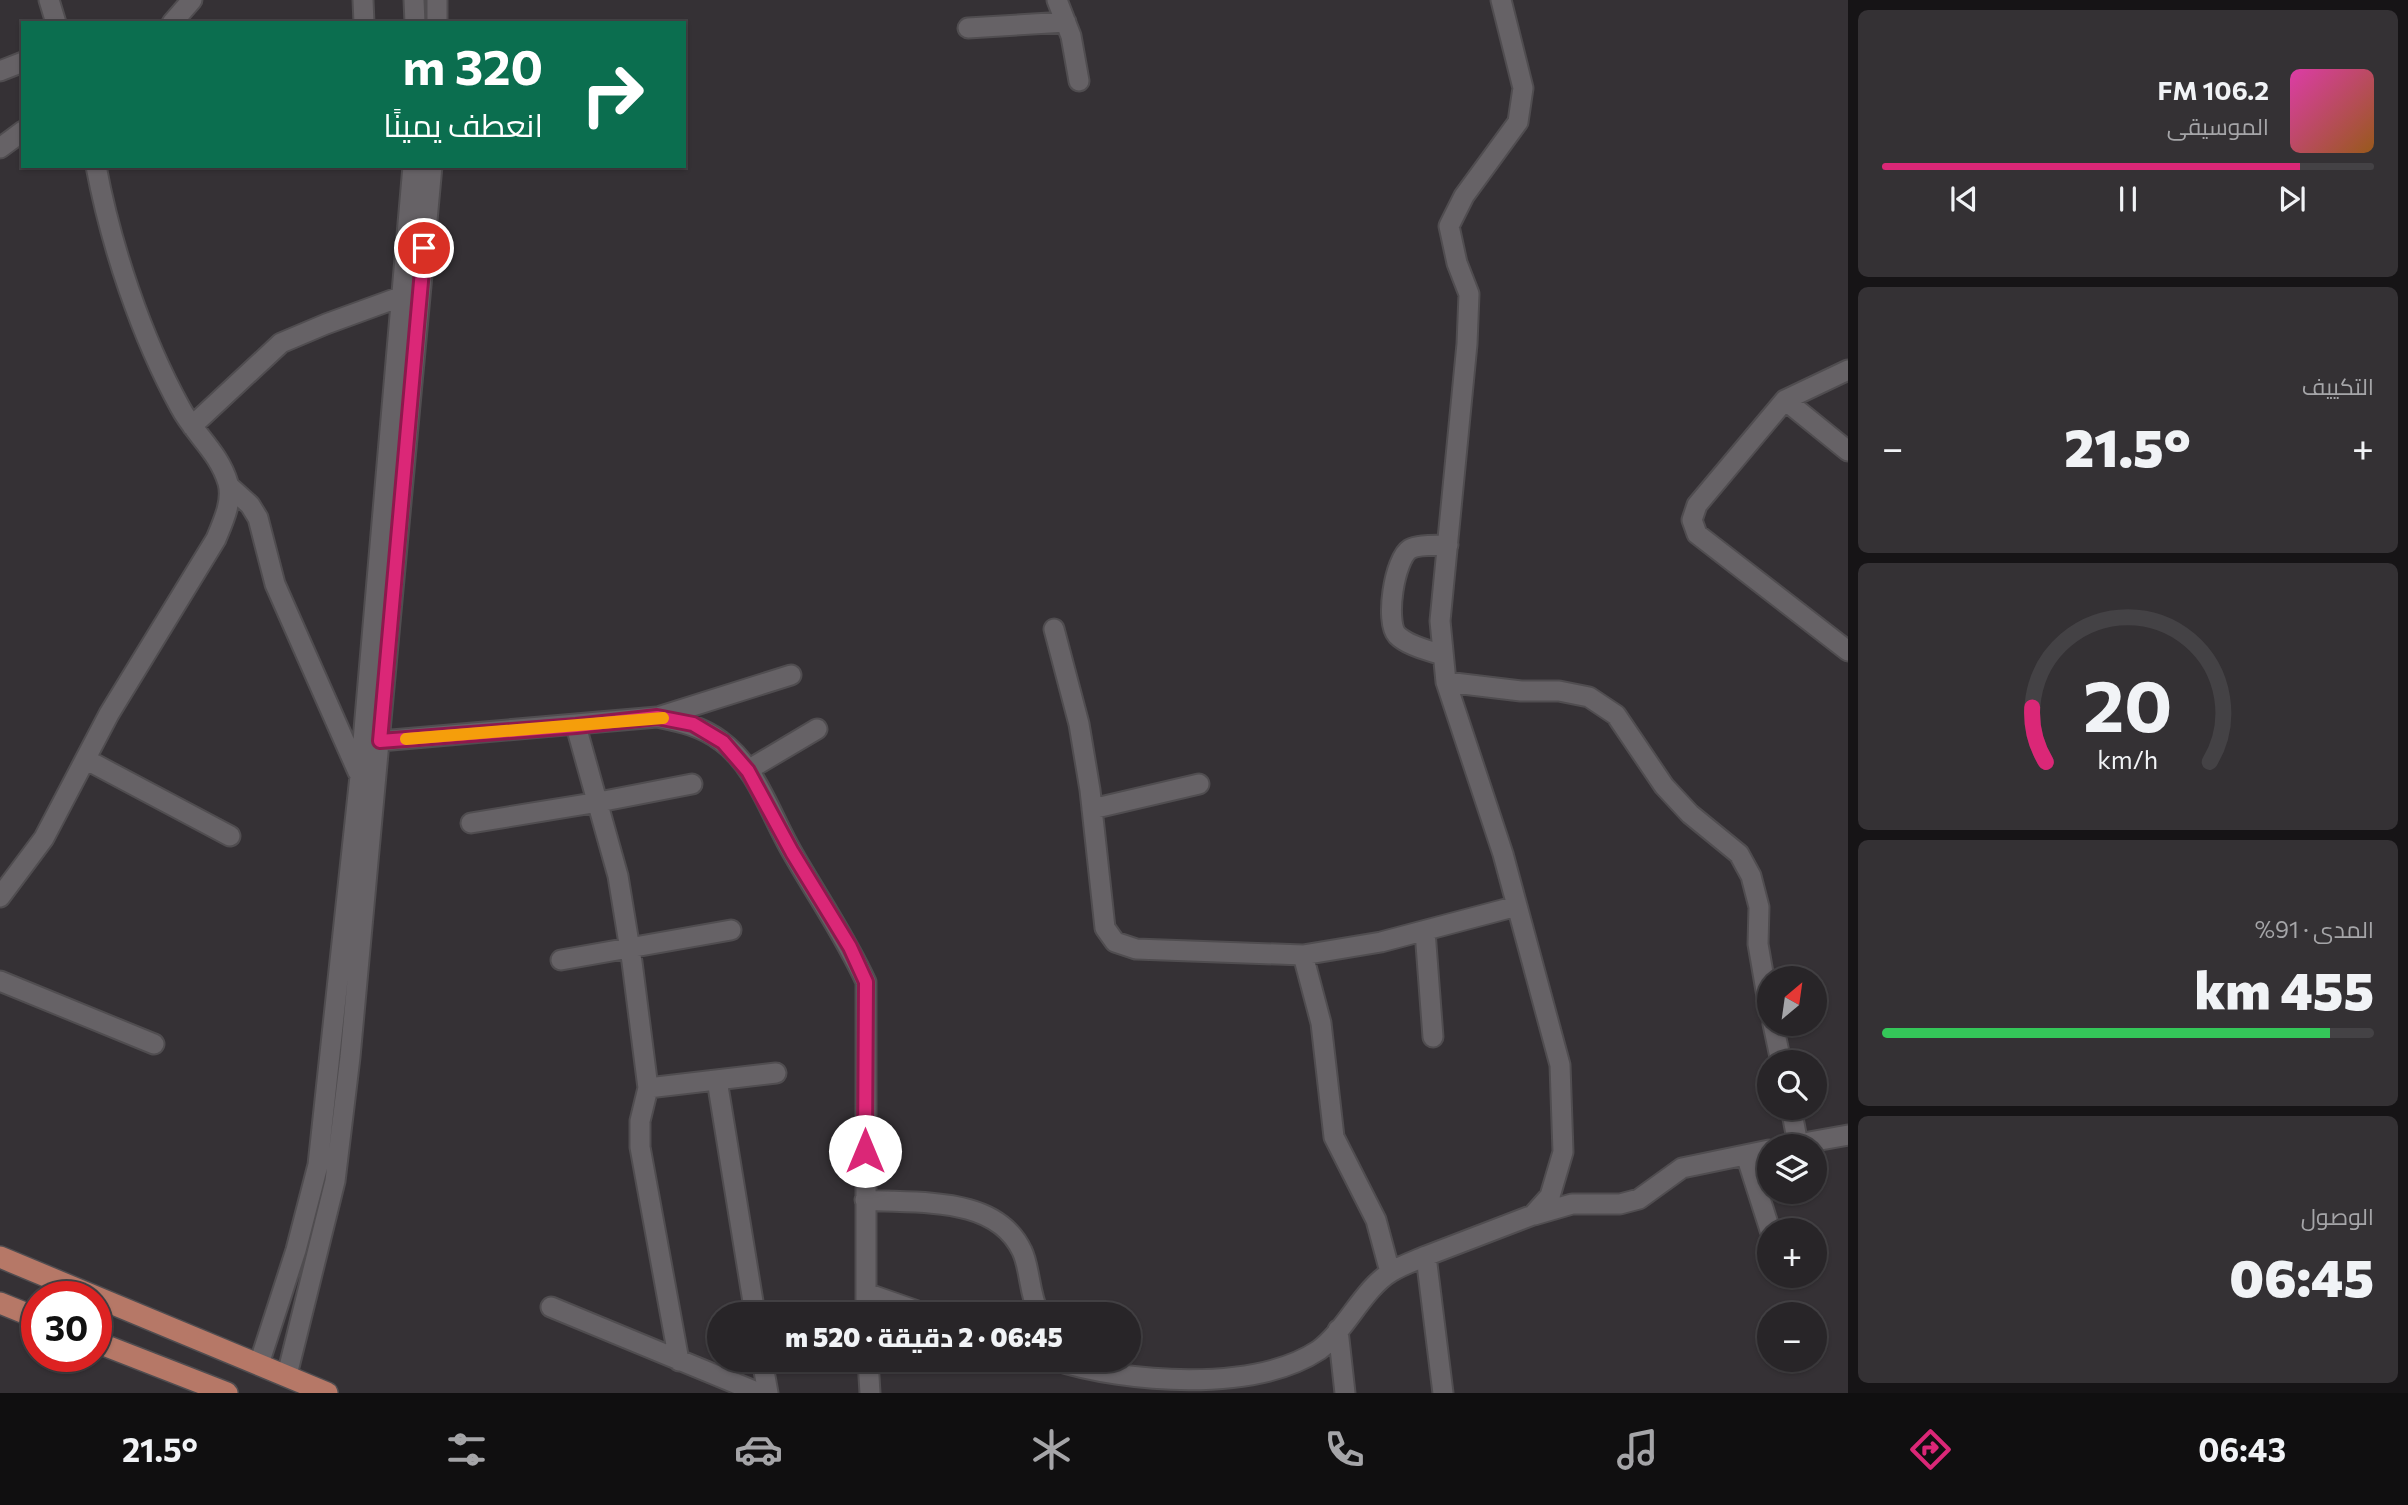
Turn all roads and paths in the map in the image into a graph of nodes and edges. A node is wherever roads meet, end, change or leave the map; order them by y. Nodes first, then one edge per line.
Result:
1 (49, 0) edge
2 (192, 0) edge
3 (363, 0) edge
4 (414, 0) edge
5 (437, 0) edge
6 (1057, 0) edge
7 (1501, 0) edge
8 (55, 21) edge
9 (174, 21) edge
10 (364, 21) edge
11 (415, 21) edge
12 (437, 21) edge
13 (1066, 22) junction
14 (968, 28) dead end
15 (21, 63) edge
16 (0, 71) edge
17 (1079, 81) dead end
18 (21, 132) edge
19 (0, 148) edge
20 (96, 168) edge
21 (432, 168) edge
22 (412, 176) edge
23 (400, 297) junction
24 (1848, 370) edge
25 (1785, 400) junction
26 (192, 426) junction
27 (1848, 451) edge
28 (229, 486) junction
29 (1448, 545) junction
30 (1054, 629) dead end
31 (1848, 652) edge
32 (1442, 655) junction
33 (791, 675) dead end
34 (1446, 682) junction
35 (657, 717) junction
36 (576, 726) junction
37 (817, 729) dead end
38 (380, 741) junction
39 (87, 760) junction
40 (748, 771) junction
41 (360, 776) junction
42 (692, 784) dead end
43 (1199, 784) dead end
44 (599, 802) junction
45 (1093, 809) junction
46 (471, 823) dead end
47 (230, 836) dead end
48 (0, 897) edge
49 (1517, 906) junction
50 (731, 930) dead end
51 (1425, 930) junction
52 (630, 947) junction
53 (1303, 956) junction
54 (561, 960) dead end
55 (1762, 966) edge
56 (0, 981) edge
57 (1433, 1037) dead end
58 (154, 1044) dead end
59 (776, 1073) dead end
60 (717, 1080) junction
61 (648, 1088) junction
62 (1848, 1135) edge
63 (1827, 1139) edge
64 (1757, 1153) edge
65 (1746, 1155) junction
66 (865, 1200) junction
67 (1533, 1215) junction
68 (1766, 1218) edge
69 (1426, 1256) junction
70 (0, 1257) edge
71 (1390, 1272) junction
72 (284, 1288) junction
73 (866, 1293) junction
74 (306, 1296) junction
75 (753, 1302) edge
76 (866, 1302) edge
77 (892, 1302) edge
78 (1035, 1302) edge
79 (0, 1303) edge
80 (551, 1307) dead end
81 (21, 1312) edge
82 (1338, 1330) junction
83 (112, 1348) edge
84 (679, 1361) junction
85 (259, 1364) junction
86 (764, 1372) edge
87 (869, 1372) edge
88 (1093, 1372) edge
89 (287, 1375) junction
90 (227, 1393) edge
91 (327, 1393) edge
92 (759, 1393) edge
93 (768, 1393) edge
94 (870, 1393) edge
95 (1345, 1393) edge
96 (1443, 1393) edge

1 - 8 street
2 - 9 street
3 - 10 street
4 - 11 street
5 - 12 street
6 - 13 street
7 - 29 street
13 - 14 street
13 - 17 street
15 - 16 street
18 - 19 street
20 - 26 street
21 - 38 street
22 - 23 street
23 - 26 street
23 - 41 street
24 - 25 street
25 - 27 street
25 - 31 street
26 - 28 street
28 - 39 street
28 - 41 street
29 - 32 street
29 - 32 street
30 - 45 street
32 - 34 street
33 - 35 street
34 - 49 street
34 - 55 street
35 - 36 street
35 - 40 street
36 - 38 street
36 - 44 street
37 - 40 street
38 - 74 street
39 - 47 street
39 - 48 street
40 - 66 street
41 - 72 street
42 - 44 street
43 - 45 street
44 - 46 street
44 - 52 street
45 - 53 street
49 - 51 street
49 - 67 street
50 - 52 street
51 - 53 street
51 - 57 street
52 - 54 street
52 - 61 street
53 - 71 street
56 - 58 street
59 - 60 street
60 - 61 street
60 - 75 street
61 - 84 street
62 - 63 street
64 - 65 street
65 - 67 street
65 - 68 street
66 - 73 street
66 - 78 street
67 - 69 street
69 - 71 street
69 - 96 street
70 - 85 main road
71 - 82 street
72 - 74 street
72 - 85 street
73 - 76 street
73 - 77 street
74 - 89 street
79 - 81 main road
80 - 84 street
82 - 88 street
82 - 95 street
83 - 90 main road
84 - 92 street
85 - 89 main road
86 - 93 street
87 - 94 street
89 - 91 main road

